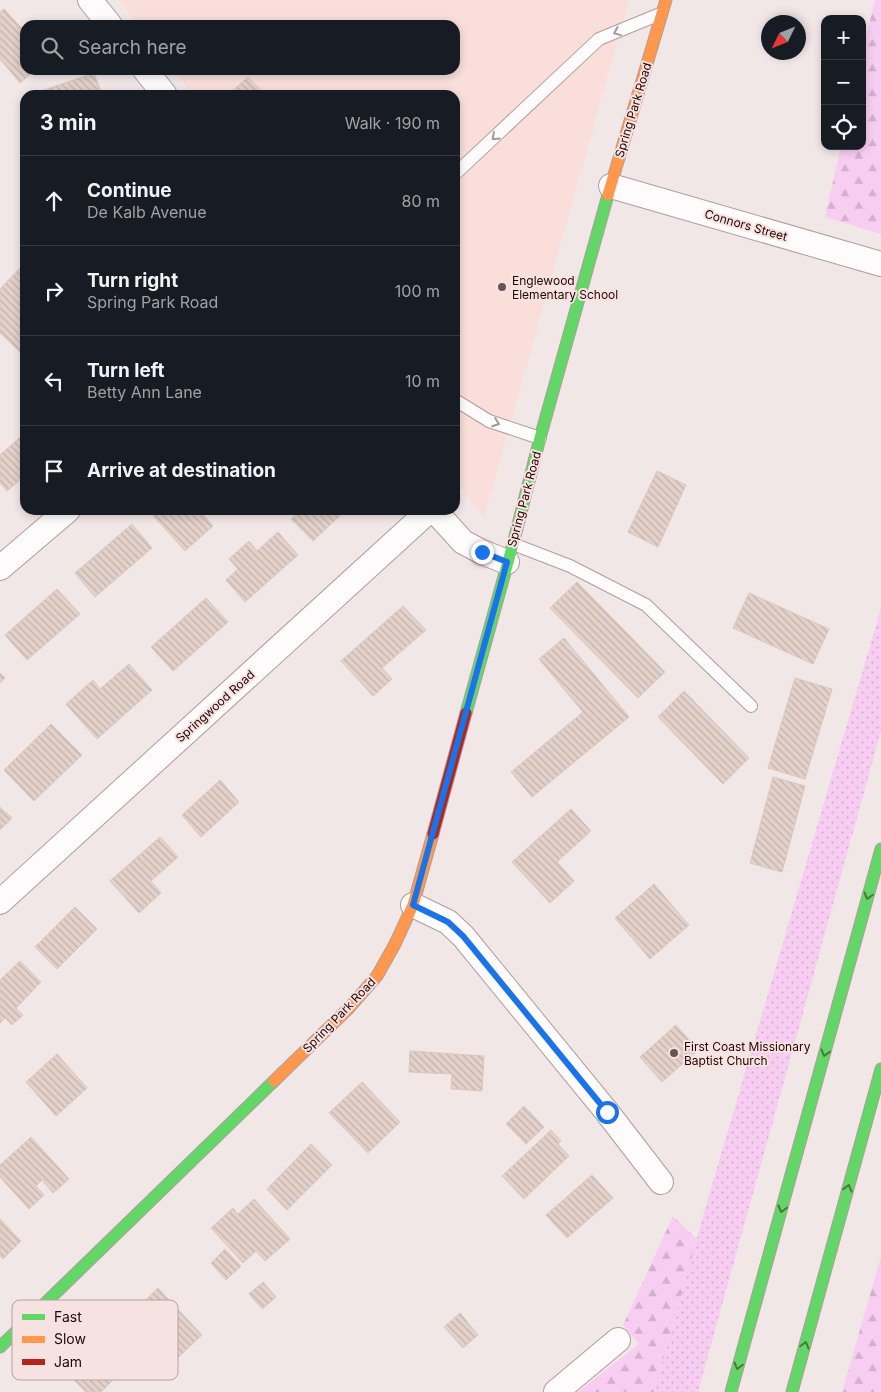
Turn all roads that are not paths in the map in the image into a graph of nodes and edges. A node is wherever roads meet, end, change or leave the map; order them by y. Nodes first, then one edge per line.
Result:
1 (90, 0) edge
2 (666, 0) edge
3 (662, 14) junction
4 (106, 20) edge
5 (149, 75) edge
6 (161, 90) edge
7 (460, 169) edge
8 (611, 186) junction
9 (881, 264) edge
10 (460, 403) edge
11 (540, 438) junction
12 (62, 515) edge
13 (426, 515) edge
14 (437, 515) edge
15 (510, 553) junction
16 (0, 568) edge
17 (751, 706) dead end
18 (881, 849) edge
19 (0, 902) edge
20 (413, 905) junction
21 (881, 1069) edge
22 (661, 1182) dead end
23 (48, 1300) edge
24 (12, 1335) edge
25 (618, 1340) dead end
26 (0, 1347) edge
27 (556, 1392) edge
28 (731, 1392) edge
29 (792, 1392) edge

1 - 4 street
2 - 3 main road, Spring Park Road
3 -> 7 lane
3 - 8 main road, Spring Park Road
5 - 6 street
8 - 9 street, Connors Street
8 - 11 main road, Spring Park Road
10 -> 11 lane
11 - 15 main road, Spring Park Road
12 - 16 street
13 - 19 street, Springwood Road
14 - 15 street
15 - 17 lane
15 - 20 main road, Spring Park Road
18 -> 28 main road
20 - 22 street
20 - 23 main road, Spring Park Road
29 -> 21 main road
24 - 26 main road, Spring Park Road
25 - 27 street

